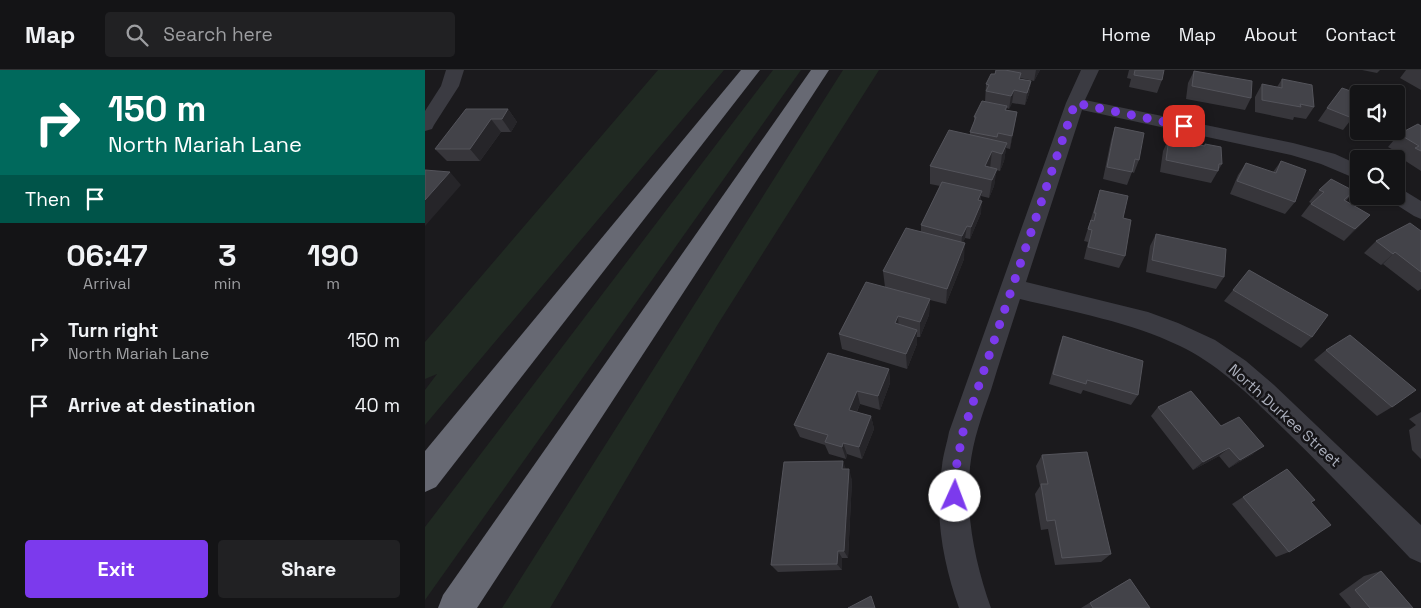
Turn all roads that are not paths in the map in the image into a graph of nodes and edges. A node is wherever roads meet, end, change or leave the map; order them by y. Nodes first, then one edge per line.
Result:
1 (455, 70) edge
2 (751, 70) edge
3 (820, 70) edge
4 (1090, 70) edge
5 (1075, 103) junction
6 (425, 125) edge
7 (1350, 169) edge
8 (1405, 201) edge
9 (1421, 211) edge
10 (1011, 288) junction
11 (425, 476) edge
12 (1421, 547) edge
13 (456, 608) edge
14 (975, 608) edge

1 - 6 street
2 - 11 highway
3 - 13 highway
4 - 5 street
5 - 7 street
5 - 10 street
8 - 9 street
10 - 12 street, North Durkee Street
10 - 14 street

